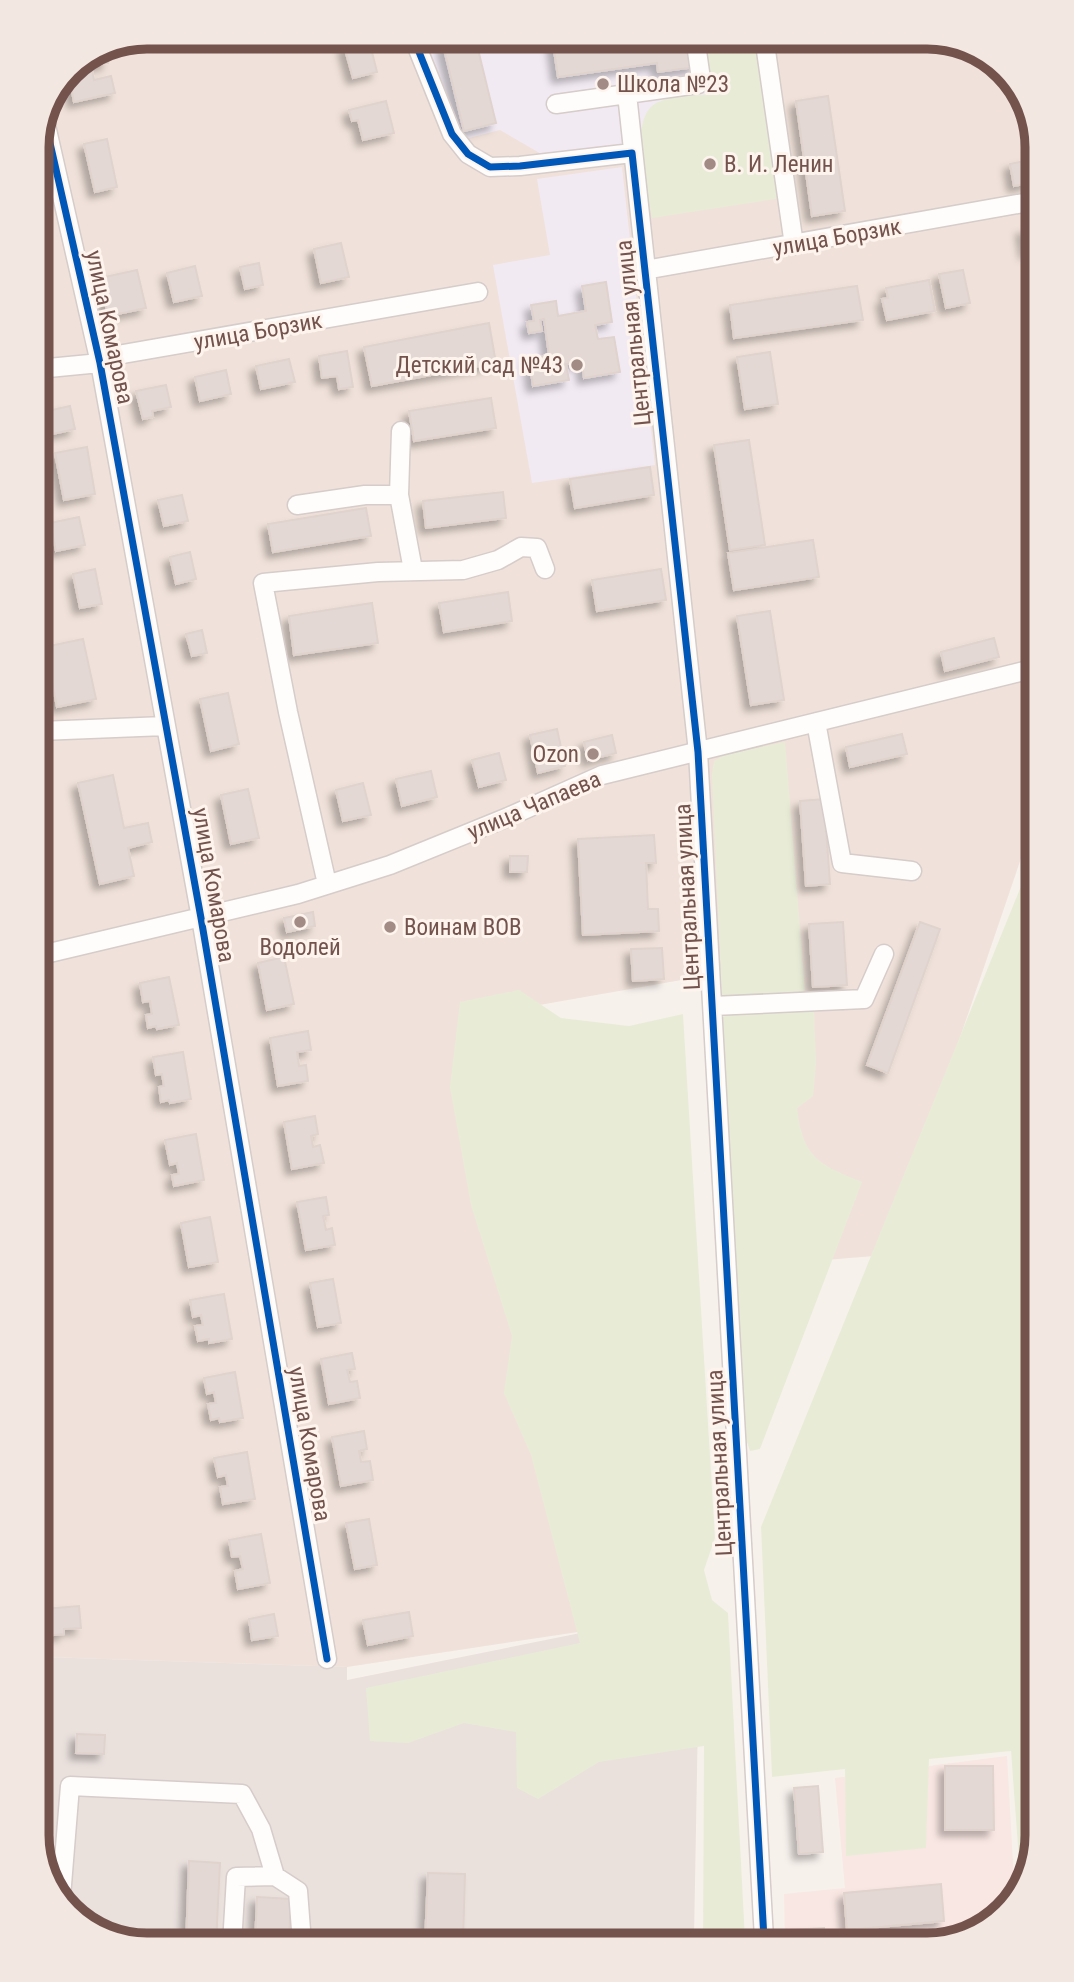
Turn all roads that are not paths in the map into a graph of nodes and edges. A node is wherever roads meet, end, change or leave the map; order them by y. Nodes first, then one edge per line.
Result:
1 (418, 49) edge
2 (697, 49) edge
3 (766, 49) edge
4 (627, 94) junction
5 (556, 104) dead end
6 (49, 139) edge
7 (632, 153) junction
8 (1025, 203) edge
9 (794, 245) junction
10 (645, 270) junction
11 (478, 292) dead end
12 (100, 363) junction
13 (49, 368) edge
14 (401, 431) dead end
15 (399, 495) junction
16 (297, 505) dead end
17 (545, 569) dead end
18 (413, 570) junction
19 (1025, 670) edge
20 (816, 722) junction
21 (165, 726) junction
22 (49, 731) edge
23 (698, 752) junction
24 (912, 870) dead end
25 (327, 884) junction
26 (201, 918) junction
27 (49, 953) edge
28 (884, 954) dead end
29 (713, 1006) junction
30 (327, 1658) dead end
31 (275, 1876) junction
32 (62, 1884) edge
33 (233, 1933) edge
34 (301, 1933) edge
35 (764, 1933) edge

1 - 7 street
2 - 4 street
3 - 9 street
4 - 5 street
4 - 7 street, Центральная улица
6 - 12 street, улица Комарова
7 - 10 street, Центральная улица
8 - 9 street, улица Борзик
9 - 10 street, улица Борзик
10 - 23 street, Центральная улица
11 - 12 street, улица Борзик
12 - 13 street, улица Борзик
12 - 21 street, улица Комарова
14 - 15 street
15 - 16 street
15 - 18 street
17 - 18 street
18 - 25 street
19 - 20 street, улица Чапаева
20 - 23 street, улица Чапаева
20 - 24 street
21 - 22 street
21 - 26 street, улица Комарова
23 - 25 street, улица Чапаева
23 - 29 street, Центральная улица
25 - 26 street, улица Чапаева
26 - 27 street, улица Чапаева
26 - 30 street, улица Комарова
28 - 29 street
29 - 35 street, Центральная улица
31 - 32 street
31 - 33 street
31 - 34 street

